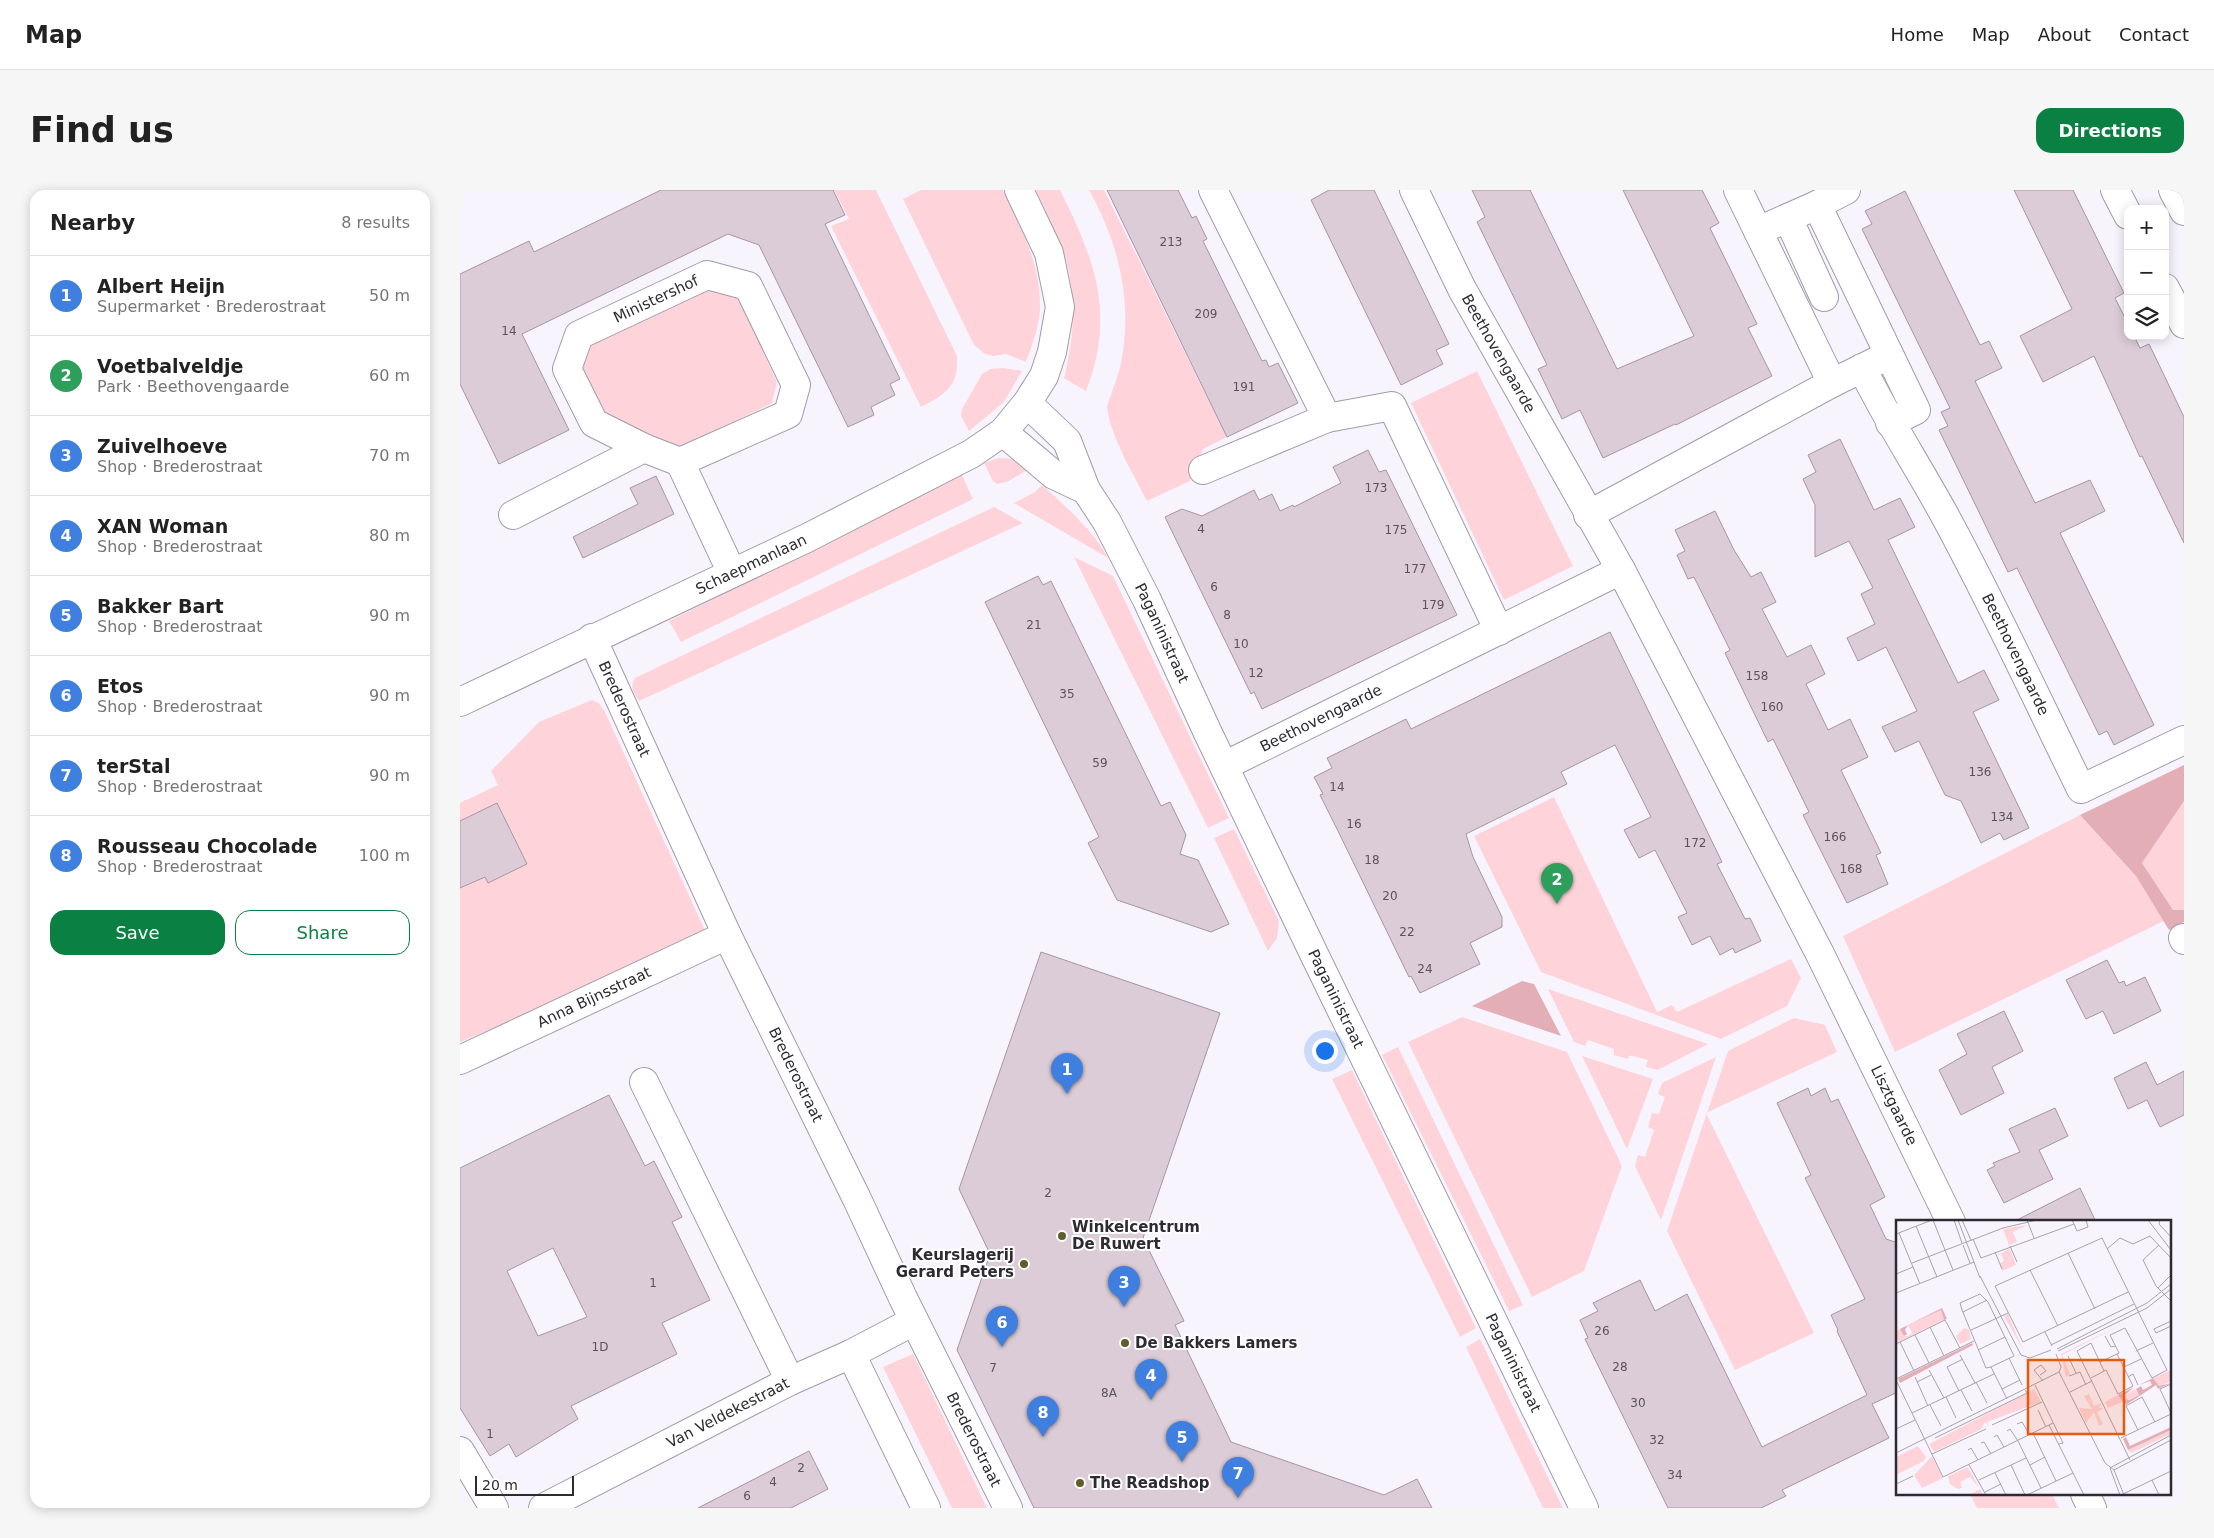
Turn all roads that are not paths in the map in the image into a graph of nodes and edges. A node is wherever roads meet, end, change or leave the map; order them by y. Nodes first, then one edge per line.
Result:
1 (1019, 190) edge
2 (1213, 190) edge
3 (1414, 190) edge
4 (1738, 190) edge
5 (1846, 190) edge
6 (2115, 190) edge
7 (2173, 190) edge
8 (1817, 205) junction
9 (2124, 207) edge
10 (2184, 211) edge
11 (1788, 218) junction
12 (1758, 231) junction
13 (2169, 294) edge
14 (1824, 296) dead end
15 (2182, 315) edge
16 (1889, 355) junction
17 (1862, 368) junction
18 (1832, 383) junction
19 (1027, 403) junction
20 (1327, 418) junction
21 (1890, 423) junction
22 (1003, 432) junction
23 (644, 448) junction
24 (680, 462) junction
25 (1203, 470) dead end
26 (1086, 490) junction
27 (1588, 514) junction
28 (513, 515) dead end
29 (1621, 570) junction
30 (732, 573) junction
31 (1499, 631) junction
32 (592, 638) junction
33 (460, 702) edge
34 (2184, 740) edge
35 (1224, 766) junction
36 (727, 935) junction
37 (1836, 989) joint
38 (460, 1060) edge
39 (644, 1082) dead end
40 (1950, 1220) edge
41 (914, 1321) junction
42 (851, 1354) junction
43 (790, 1381) junction
44 (460, 1451) edge
45 (2086, 1496) edge
46 (556, 1505) edge
47 (494, 1508) edge
48 (926, 1508) edge
49 (1008, 1508) edge
50 (1584, 1508) edge
51 (2092, 1508) edge

1 - 19 street
2 - 20 street
3 - 27 street, Beethovengaarde
4 - 12 street
5 - 8 street
6 - 9 street
7 - 10 street
8 - 11 street
8 - 16 street
11 - 12 street
11 - 14 street
12 - 18 street
13 - 15 street
16 - 17 street
16 - 21 street
17 - 18 street
17 - 21 street, Beethovengaarde
18 - 27 street
19 - 22 street, Schaepmanlaan
19 - 26 street, Paganinistraat
20 - 25 street
20 - 31 street
21 - 34 street, Beethovengaarde
22 - 26 street
22 - 30 street, Schaepmanlaan
23 - 24 street, Ministershof
23 - 24 street, Ministershof
23 - 28 street
24 - 30 street
26 - 35 street, Paganinistraat
27 - 29 street, Beethovengaarde
29 - 31 street, Beethovengaarde
29 - 37 street, Beethovengaarde
30 - 32 street, Schaepmanlaan
31 - 35 street, Beethovengaarde
32 - 33 street, Schaepmanlaan
32 - 36 street, Brederostraat
35 - 50 street, Paganinistraat
36 - 38 street, Anna Bijnsstraat
36 - 41 street, Brederostraat
37 - 40 street, Lisztgaarde
39 - 43 street
41 - 42 street, Van Veldekestraat
41 - 49 street, Brederostraat
42 - 43 street, Van Veldekestraat
42 - 48 street
43 - 46 street, Van Veldekestraat
44 - 47 street
45 - 51 street

